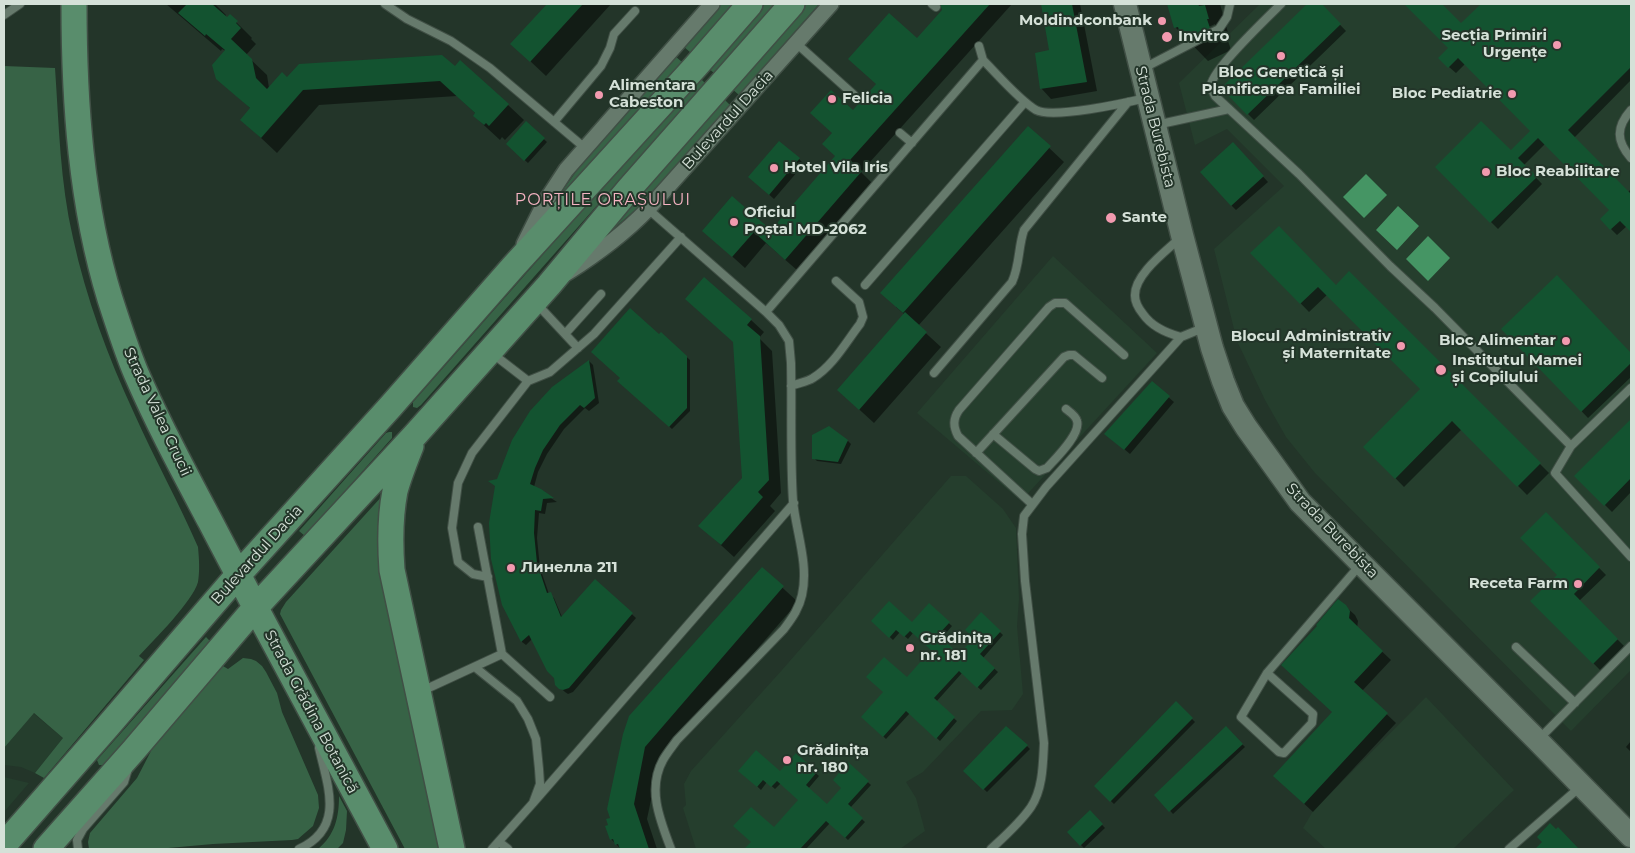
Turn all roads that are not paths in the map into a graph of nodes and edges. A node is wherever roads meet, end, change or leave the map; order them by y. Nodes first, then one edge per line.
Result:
1 (20, 4) edge
2 (74, 4) edge
3 (385, 4) edge
4 (712, 4) edge
5 (750, 4) edge
6 (792, 4) edge
7 (830, 4) edge
8 (1124, 4) edge
9 (1230, 4) edge
10 (1280, 4) edge
11 (635, 11) dead end
12 (4, 15) edge
13 (796, 43) junction
14 (979, 46) dead end
15 (983, 60) junction
16 (1141, 70) junction
17 (854, 95) dead end
18 (1138, 100) junction
19 (1025, 102) junction
20 (1229, 109) junction
21 (1631, 110) edge
22 (554, 122) junction
23 (1154, 126) junction
24 (900, 133) dead end
25 (912, 143) junction
26 (585, 148) junction
27 (1631, 158) edge
28 (648, 209) junction
29 (1182, 236) junction
30 (681, 237) junction
31 (513, 267) junction
32 (836, 281) dead end
33 (864, 285) dead end
34 (542, 293) junction
35 (601, 294) dead end
36 (766, 312) junction
37 (1206, 326) junction
38 (566, 334) junction
39 (1181, 337) junction
40 (578, 348) junction
41 (490, 351) junction
42 (1124, 355) dead end
43 (934, 373) dead end
44 (1102, 378) dead end
45 (528, 381) junction
46 (791, 386) junction
47 (1631, 388) edge
48 (391, 406) junction
49 (1066, 409) dead end
50 (416, 434) junction
51 (993, 434) junction
52 (1571, 446) junction
53 (976, 453) junction
54 (794, 503) junction
55 (1032, 504) junction
56 (478, 528) dead end
57 (1631, 557) edge
58 (1362, 564) junction
59 (238, 575) junction
60 (488, 577) junction
61 (255, 608) junction
62 (1631, 646) edge
63 (1516, 647) dead end
64 (502, 654) junction
65 (476, 668) junction
66 (1267, 673) junction
67 (417, 693) junction
68 (550, 697) dead end
69 (1575, 703) junction
70 (311, 709) junction
71 (1538, 740) junction
72 (133, 751) junction
73 (1582, 785) junction
74 (533, 803) junction
75 (78, 813) junction
76 (1631, 836) edge
77 (77, 840) junction
78 (499, 842) junction
79 (4, 845) edge
80 (46, 849) edge
81 (78, 849) edge
82 (298, 849) edge
83 (385, 849) edge
84 (452, 849) edge
85 (492, 849) edge
86 (508, 849) edge
87 (671, 849) edge
88 (991, 849) edge
89 (1509, 849) edge

1 - 12 lane
2 - 59 main road, Strada Valea Crucii
3 - 22 lane
4 - 26 street, Bulevardul Dacia
5 - 31 main road, Bulevardul Dacia
6 - 34 main road, Bulevardul Dacia
7 - 13 street, Bulevardul Dacia
8 - 16 main road, Strada Burebista
9 - 16 lane
10 - 20 lane
11 - 22 lane
13 - 17 lane
13 - 28 street, Bulevardul Dacia
14 - 15 lane
15 - 19 lane
15 - 25 lane
16 - 18 main road, Strada Burebista
18 - 19 lane
18 - 23 main road, Strada Burebista
18 - 43 lane
19 - 33 lane
20 - 23 lane
20 - 52 lane
21 - 27 lane
22 - 26 lane
23 - 29 main road, Strada Burebista
24 - 25 lane
25 - 36 lane
26 - 31 street, Bulevardul Dacia
28 - 30 lane
28 - 34 street, Bulevardul Dacia
29 - 37 main road, Strada Burebista
29 - 39 lane
30 - 36 lane
30 - 40 lane
31 - 48 main road, Bulevardul Dacia
32 - 46 lane
34 - 38 lane
34 - 41 main road, Bulevardul Dacia
35 - 38 lane
36 - 46 lane
37 - 39 lane
37 - 58 main road, Strada Burebista
38 - 40 lane
39 - 55 lane
40 - 45 lane
41 - 45 lane
41 - 50 main road, Bulevardul Dacia
42 - 53 lane
44 - 51 lane
45 - 60 lane
46 - 54 lane
47 - 52 lane
48 - 50 main road
48 - 59 main road, Bulevardul Dacia
49 - 51 lane
50 - 61 main road, Bulevardul Dacia
50 - 67 main road
51 - 53 lane
52 - 57 lane
53 - 55 lane
54 - 74 lane
54 - 87 lane
55 - 88 lane
56 - 60 lane
58 - 66 lane
58 - 71 main road, Strada Burebista
59 - 61 main road, Strada Grădina Botanică
59 - 79 main road, Bulevardul Dacia
60 - 64 lane
61 - 70 main road, Strada Grădina Botanică
61 - 72 main road, Bulevardul Dacia
62 - 69 lane
63 - 69 lane
64 - 65 lane
64 - 68 lane
65 - 67 lane
65 - 74 lane
66 - 66 lane
67 - 84 main road
69 - 71 lane
70 - 82 lane
70 - 83 main road, Strada Grădina Botanică
71 - 73 main road, Strada Burebista
72 - 75 main road, Bulevardul Dacia
72 - 77 lane
73 - 76 main road, Strada Burebista
73 - 89 lane
74 - 78 lane
75 - 77 lane
75 - 80 main road, Bulevardul Dacia
77 - 81 lane
78 - 85 lane
78 - 86 lane

